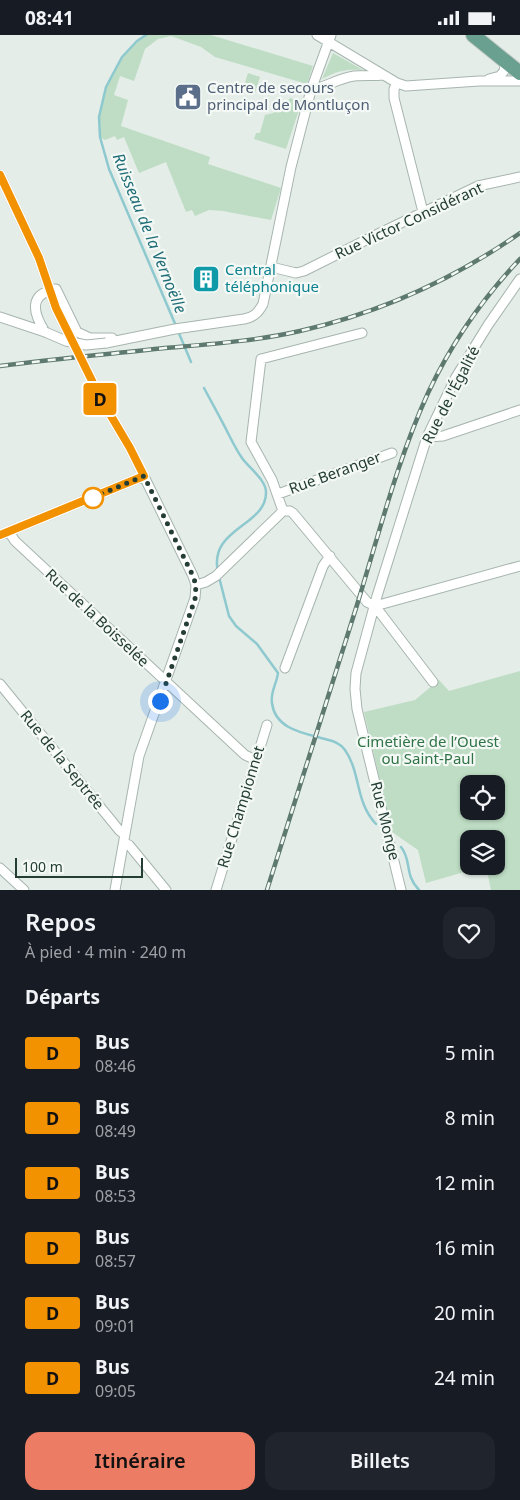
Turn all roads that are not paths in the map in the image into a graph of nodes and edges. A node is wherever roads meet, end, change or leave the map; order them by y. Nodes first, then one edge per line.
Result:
1 (317, 35) edge
2 (473, 35) edge
3 (330, 38) edge
4 (504, 59) junction
5 (520, 73) edge
6 (383, 75) junction
7 (479, 81) junction
8 (520, 81) edge
9 (397, 83) junction
10 (311, 90) junction
11 (0, 175) edge
12 (520, 177) edge
13 (423, 212) junction
14 (271, 267) junction
15 (520, 279) edge
16 (50, 290) junction
17 (0, 317) edge
18 (45, 332) junction
19 (362, 333) dead end
20 (128, 338) junction
21 (520, 410) edge
22 (427, 437) junction
23 (392, 453) dead end
24 (144, 476) junction
25 (278, 494) junction
26 (283, 511) junction
27 (9, 532) junction
28 (0, 535) edge
29 (330, 557) junction
30 (520, 566) edge
31 (196, 585) junction
32 (375, 606) junction
33 (285, 668) dead end
34 (166, 682) junction
35 (433, 682) dead end
36 (0, 684) edge
37 (267, 725) dead end
38 (256, 760) junction
39 (125, 839) junction
40 (0, 869) edge
41 (24, 890) edge
42 (115, 890) edge
43 (166, 890) edge
44 (216, 890) edge
45 (402, 890) edge

1 - 3 street
2 - 4 main road
3 - 6 street
3 - 10 street
4 - 5 main road
4 - 7 street
6 - 9 street
6 - 10 street
7 - 8 street
7 - 9 street
9 - 13 street
10 - 14 street
11 - 16 street
12 - 13 street, Rue Victor Considérant
13 - 14 street, Rue Victor Considérant
14 - 20 street
15 - 22 street, Rue de l'Égalité
16 - 18 street
16 - 20 street
16 - 24 street
17 - 18 street
18 - 20 street, bridge
19 - 25 street
21 - 22 street
22 - 32 street, Rue de l'Égalité
23 - 25 street, Rue Beranger
24 - 27 street
24 - 31 street
25 - 26 street
26 - 29 street
26 - 31 street
27 - 28 street
27 - 34 street, Rue de la Boisselée
29 - 32 street
29 - 33 street
30 - 32 street
31 - 34 street
32 - 35 street
32 - 45 street, Rue Monge
34 - 38 street, Rue de la Boisselée
34 - 39 street
36 - 39 street, Rue de la Septrée
37 - 38 street, Rue Championnet
38 - 44 street, Rue Championnet
39 - 42 street
39 - 43 street, Rue de la Septrée
40 - 41 street

